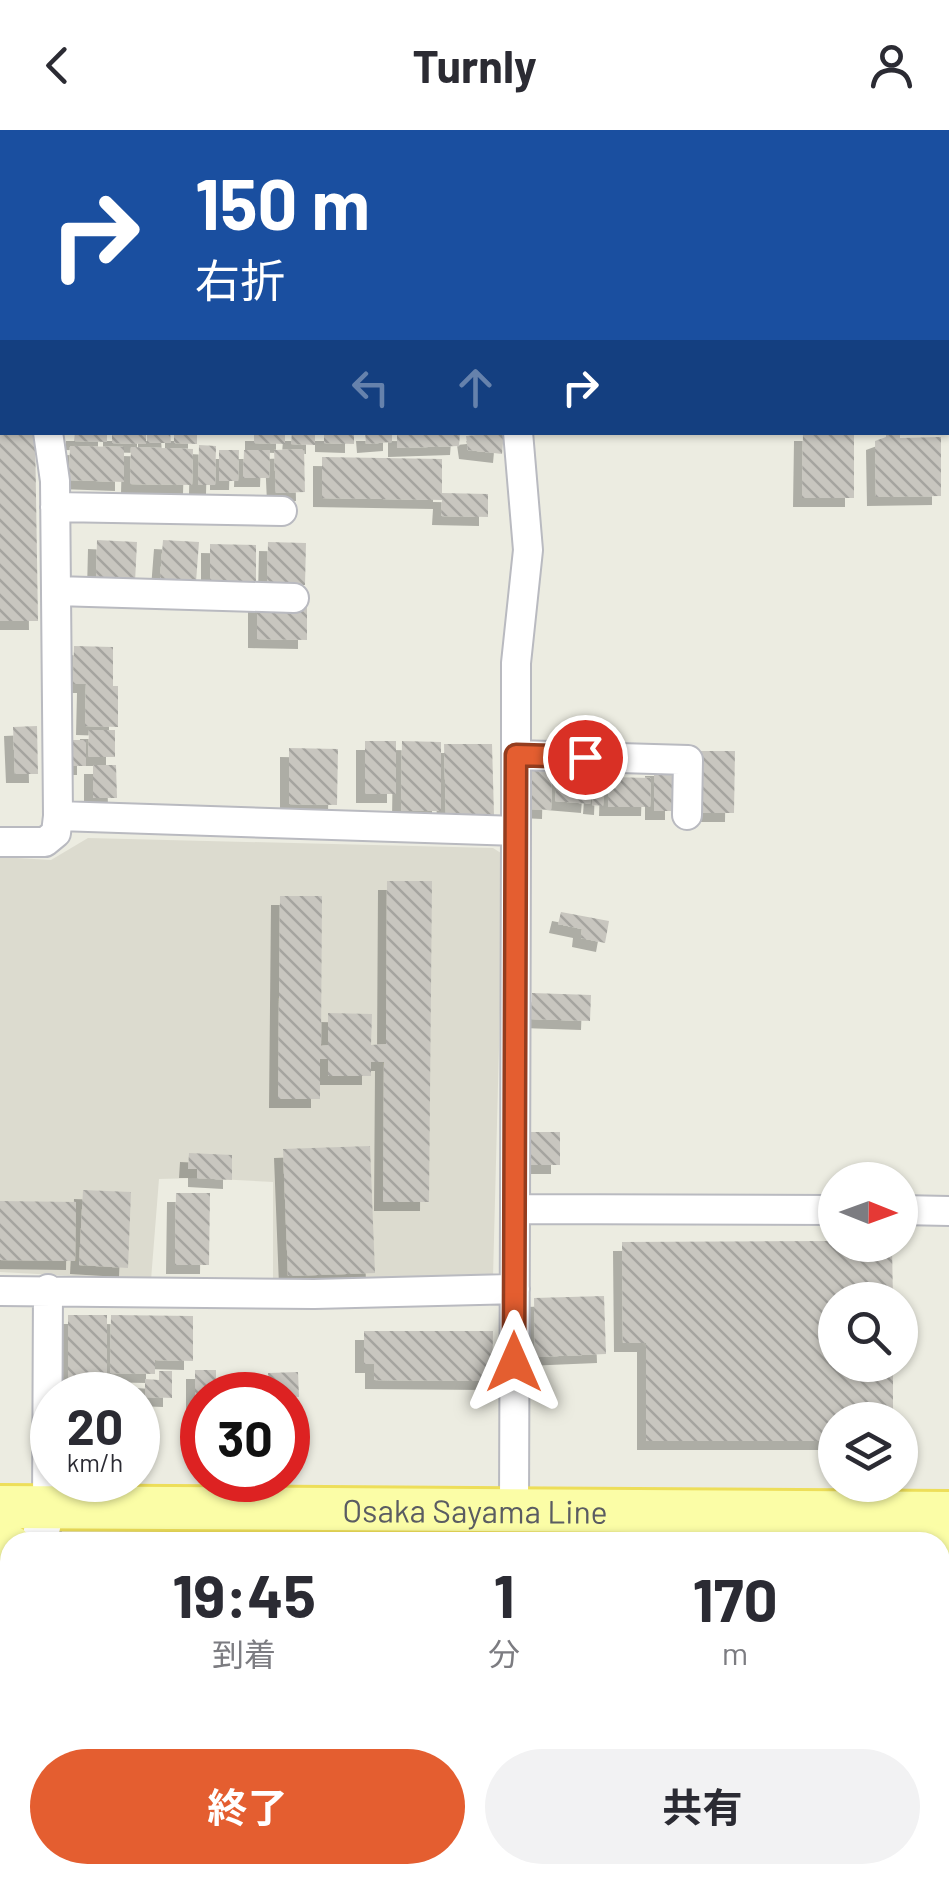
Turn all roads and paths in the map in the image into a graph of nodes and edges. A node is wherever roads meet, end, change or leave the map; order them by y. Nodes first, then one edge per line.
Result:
1 (48, 435) edge
2 (518, 435) edge
3 (55, 508) junction
4 (282, 511) dead end
5 (56, 591) junction
6 (294, 598) dead end
7 (516, 755) junction
8 (687, 815) dead end
9 (58, 816) junction
10 (516, 832) junction
11 (0, 842) edge
12 (515, 1209) junction
13 (818, 1210) edge
14 (918, 1210) edge
15 (949, 1210) edge
16 (48, 1289) junction
17 (514, 1289) junction
18 (0, 1291) edge
19 (0, 1507) edge
20 (514, 1508) junction
21 (949, 1513) edge
22 (43, 1525) edge

1 - 3 street
2 - 7 street
3 - 4 street
3 - 5 street
5 - 6 street
5 - 9 street
7 - 8 street
7 - 10 street
9 - 10 street
9 - 11 street
10 - 12 street
12 - 13 street
12 - 17 street
14 - 15 street
16 - 17 street
16 - 18 street
16 - 22 street
17 - 20 street
19 - 22 main road, Osaka Sayama Line
20 - 21 main road, Osaka Sayama Line
20 - 22 main road, Osaka Sayama Line

